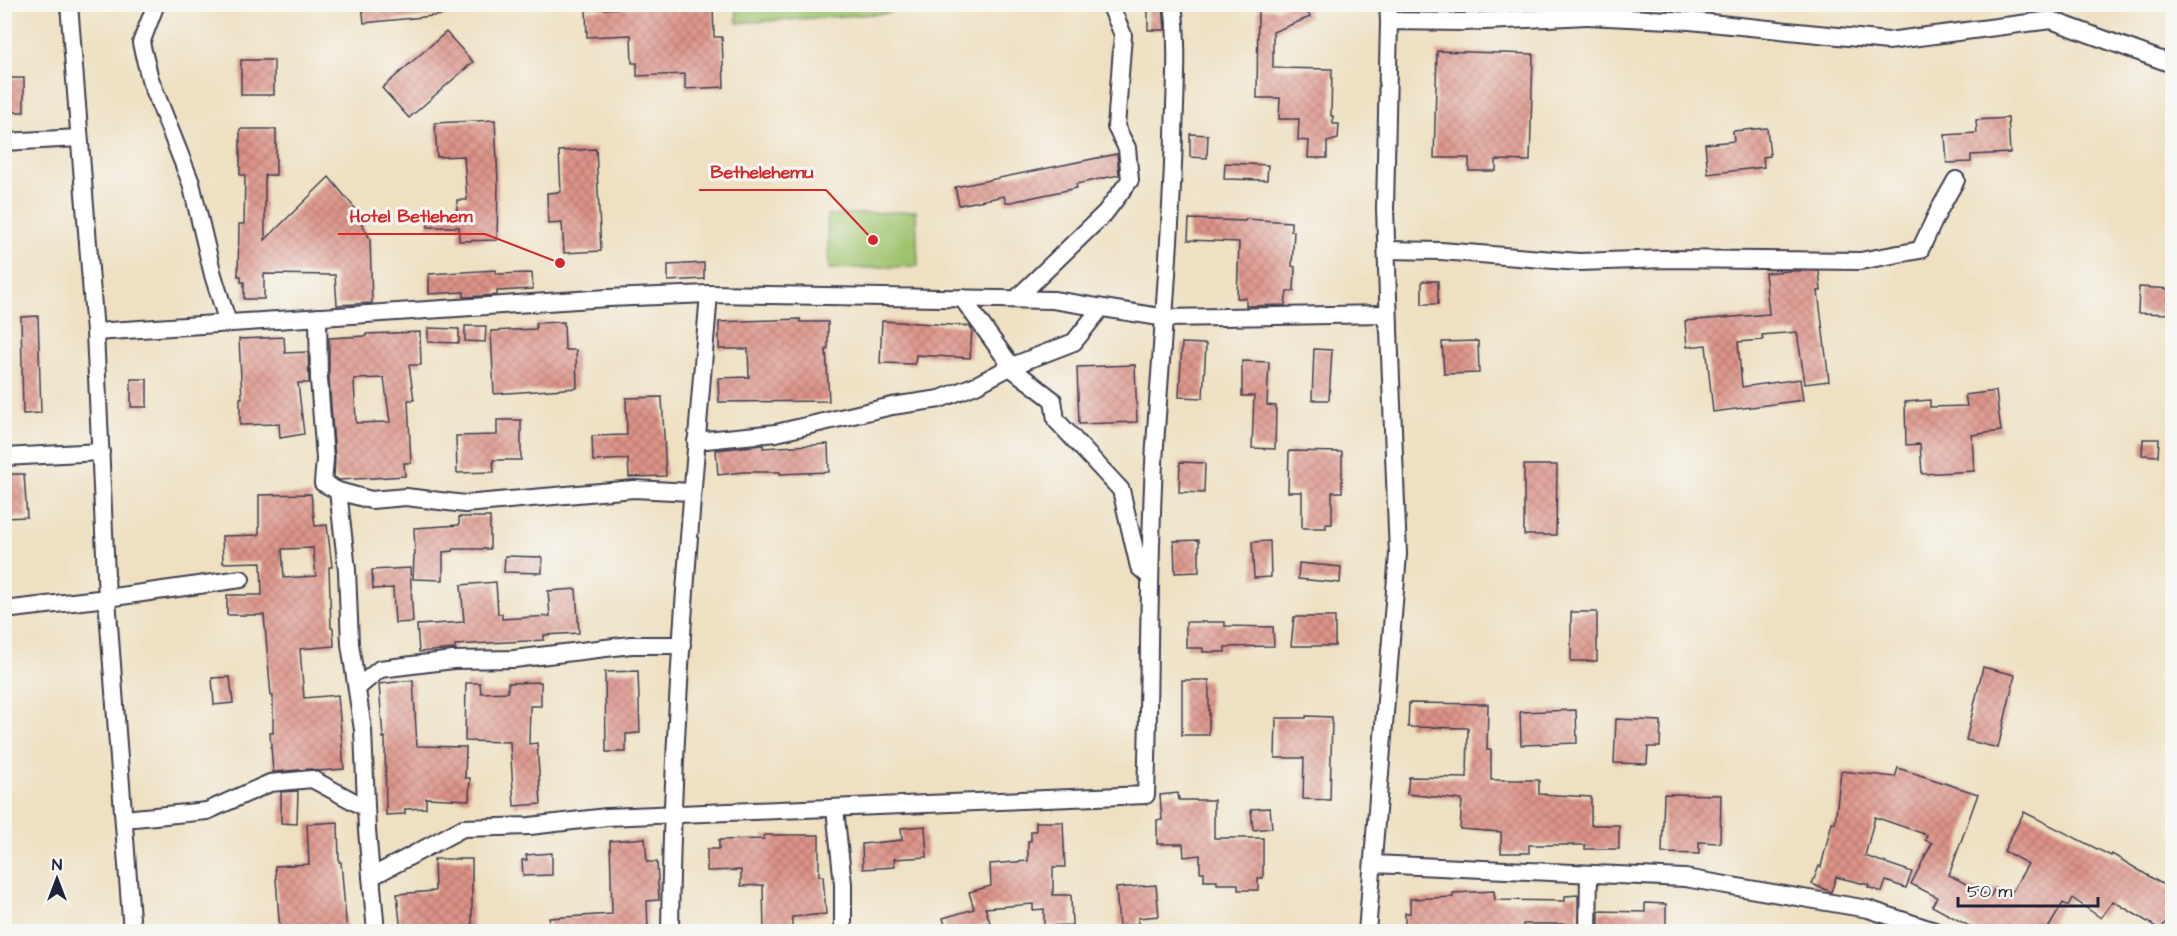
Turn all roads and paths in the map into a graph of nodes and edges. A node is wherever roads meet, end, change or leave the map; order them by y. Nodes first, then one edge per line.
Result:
1 (69, 4) edge
2 (156, 4) edge
3 (1110, 4) edge
4 (1173, 4) edge
5 (1588, 10) edge
6 (1388, 13) edge
7 (2172, 64) edge
8 (79, 138) junction
9 (4, 142) edge
10 (1956, 180) dead end
11 (1386, 250) junction
12 (709, 294) junction
13 (962, 298) junction
14 (1016, 299) junction
15 (1101, 308) junction
16 (318, 317) junction
17 (1166, 318) junction
18 (228, 323) junction
19 (1389, 330) junction
20 (95, 332) junction
21 (1012, 366) junction
22 (696, 441) junction
23 (101, 452) junction
24 (4, 457) edge
25 (338, 491) junction
26 (692, 492) junction
27 (1150, 577) junction
28 (242, 579) dead end
29 (107, 598) junction
30 (4, 610) edge
31 (682, 645) junction
32 (357, 688) junction
33 (366, 808) junction
34 (835, 808) junction
35 (671, 816) junction
36 (124, 819) junction
37 (1373, 864) junction
38 (1589, 875) junction
39 (371, 877) junction
40 (132, 932) edge
41 (376, 932) edge
42 (670, 932) edge
43 (843, 932) edge
44 (1367, 932) edge
45 (1588, 932) edge
46 (1938, 932) edge

1 - 8 street
2 - 18 street
3 - 14 street
4 - 17 street
5 - 6 street
5 - 7 street
6 - 11 street
8 - 9 street
8 - 20 street
10 - 11 street
11 - 19 street
12 - 13 street
12 - 16 street
12 - 22 street
13 - 14 street
13 - 21 street
14 - 15 street
15 - 17 street
15 - 21 street
16 - 18 street
16 - 25 street
17 - 19 street
17 - 27 street
18 - 20 street
19 - 37 street
20 - 23 street
21 - 22 street
21 - 27 street
22 - 26 street
23 - 24 street
23 - 29 street
25 - 26 street
25 - 32 street
26 - 31 street
27 - 34 street
28 - 29 street
29 - 30 street
29 - 36 street
31 - 32 street
31 - 35 street
32 - 33 street
33 - 36 street
33 - 39 street
34 - 35 street
34 - 43 street
35 - 39 street
35 - 42 street
36 - 40 street
37 - 38 street
37 - 44 street
38 - 45 street
38 - 46 street
39 - 41 street

